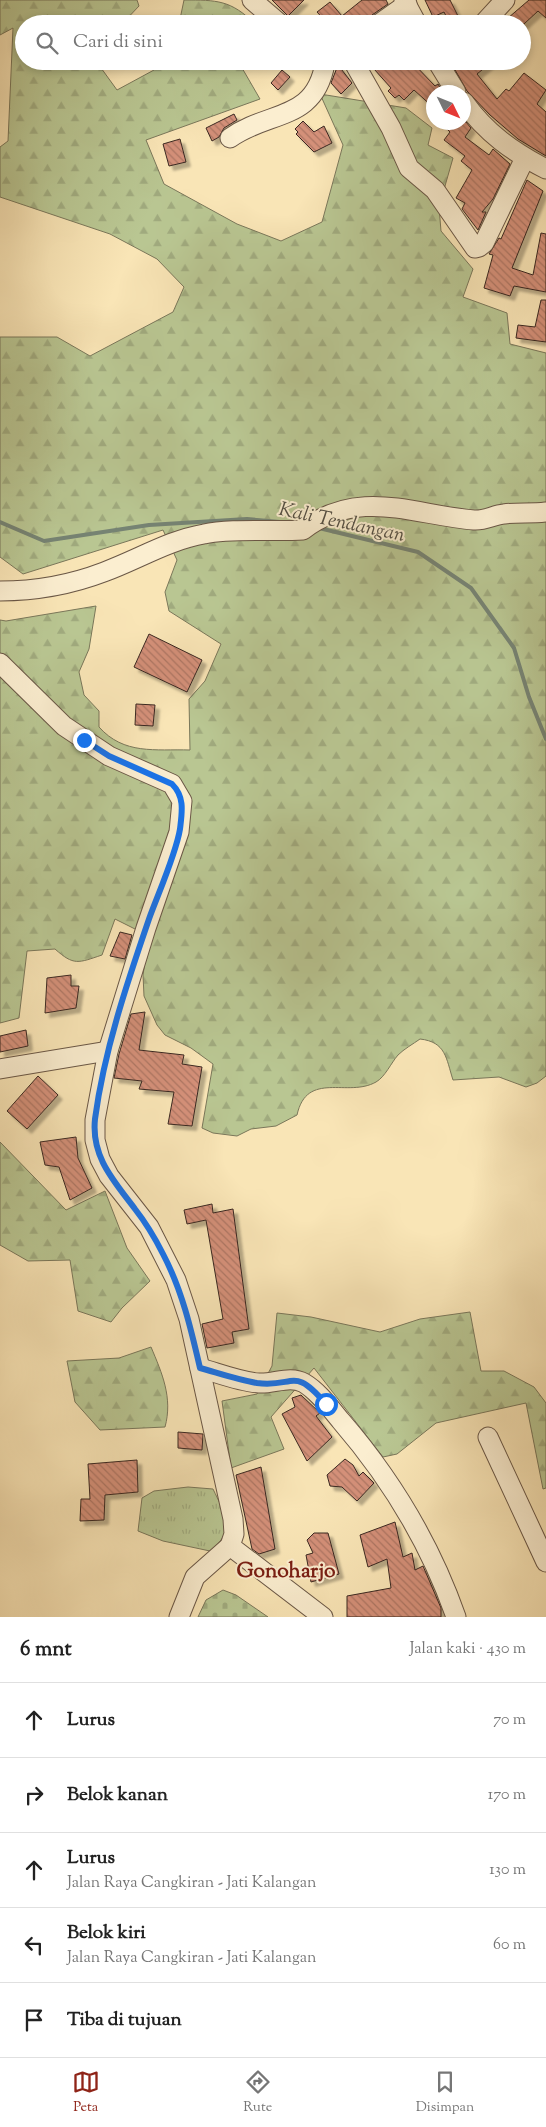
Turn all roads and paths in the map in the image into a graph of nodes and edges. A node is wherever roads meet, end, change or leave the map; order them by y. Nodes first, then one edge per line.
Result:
1 (252, 0) edge
2 (505, 0) edge
3 (406, 2) edge
4 (270, 15) edge
5 (390, 15) edge
6 (412, 15) edge
7 (491, 15) edge
8 (323, 70) edge
9 (358, 70) edge
10 (445, 70) edge
11 (452, 85) edge
12 (471, 112) edge
13 (230, 138) dead end
14 (525, 158) junction
15 (546, 169) edge
16 (546, 512) edge
17 (0, 591) edge
18 (0, 663) edge
19 (108, 1051) junction
20 (0, 1069) edge
21 (200, 1368) junction
22 (488, 1436) dead end
23 (230, 1546) junction
24 (546, 1562) edge
25 (179, 1617) edge
26 (323, 1617) edge
27 (456, 1617) edge

1 - 4 street
2 - 7 street
3 - 5 street
3 - 6 street
8 - 13 street
9 - 14 street
10 - 11 street
12 - 14 street
14 - 15 street
16 - 17 street
18 - 19 street
19 - 20 street
19 - 21 street
21 - 23 street
21 - 27 street
22 - 24 street
23 - 25 street
23 - 26 street

